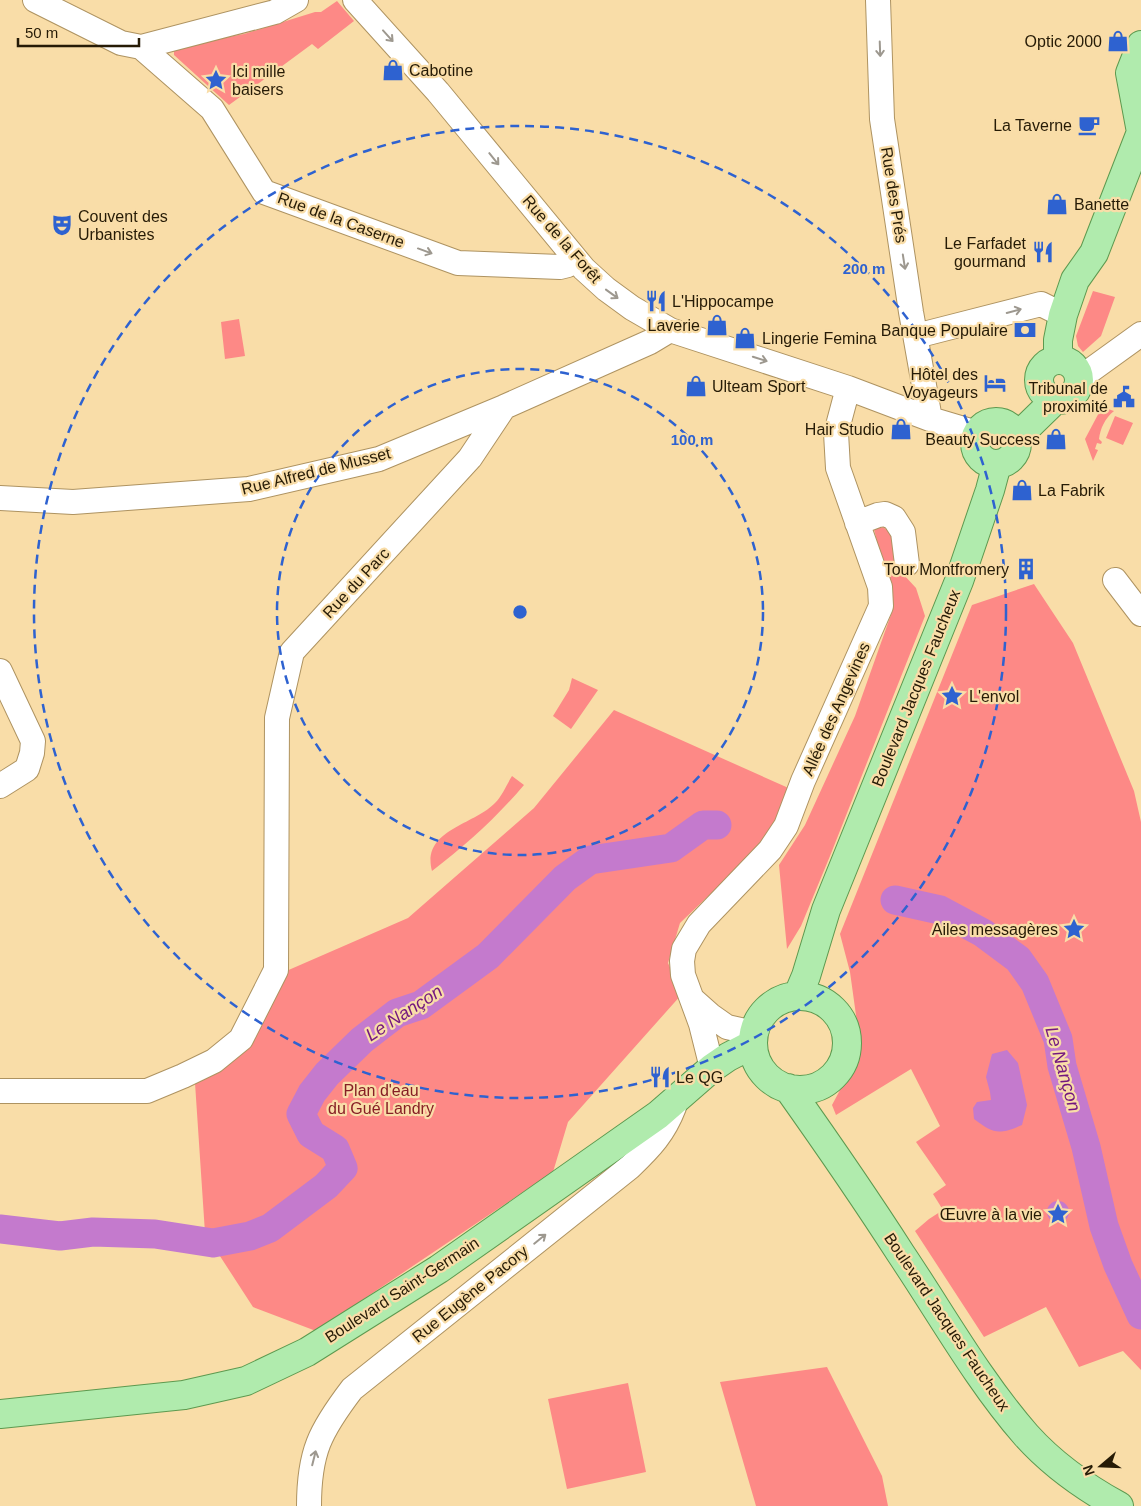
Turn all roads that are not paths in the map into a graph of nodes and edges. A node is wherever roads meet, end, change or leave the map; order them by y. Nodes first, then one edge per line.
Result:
1 (35, 0) edge
2 (275, 0) edge
3 (296, 0) edge
4 (355, 0) edge
5 (878, 0) edge
6 (62, 6) edge
7 (256, 17) junction
8 (131, 45) junction
9 (1141, 45) edge
10 (576, 259) junction
11 (1063, 315) junction
12 (670, 330) junction
13 (1141, 334) edge
14 (916, 336) junction
15 (1119, 350) junction
16 (1141, 358) edge
17 (1058, 360) junction
18 (1080, 378) junction
19 (848, 388) junction
20 (1048, 395) junction
21 (504, 407) junction
22 (930, 419) junction
23 (1011, 431) junction
24 (977, 433) junction
25 (997, 464) junction
26 (0, 498) edge
27 (857, 523) junction
28 (907, 564) dead end
29 (1115, 580) dead end
30 (1141, 614) edge
31 (0, 671) edge
32 (0, 786) edge
33 (692, 999) junction
34 (810, 999) junction
35 (753, 1038) junction
36 (712, 1068) junction
37 (761, 1070) junction
38 (817, 1087) junction
39 (788, 1088) junction
40 (0, 1091) edge
41 (666, 1110) junction
42 (822, 1134) junction
43 (0, 1414) edge
44 (309, 1506) edge
45 (1119, 1506) edge

1 - 6 street, Rue de la Caserne
2 - 7 street
3 - 7 street
4 -> 10 street, Rue de la Forêt
5 -> 14 street, Rue des Prés
6 - 8 street, Rue de la Caserne
7 - 8 street
8 -> 10 street, Rue de la Caserne
9 - 11 main road
10 -> 12 street, Rue de la Forêt
14 -> 11 street
11 - 17 main road
12 -> 19 street, Rue de la Forêt
12 - 21 street
13 - 15 street
14 - 22 street, Rue des Prés
15 - 16 street
15 - 18 street
17 - 18 main road
17 - 20 main road
18 - 20 main road
19 - 22 street, Rue de la Forêt
19 - 27 street, Allée des Angevines
20 - 23 main road
21 - 26 street, Rue Alfred de Musset
21 - 40 street, Rue du Parc
22 - 24 street, Rue de la Forêt
23 - 24 main road
23 - 25 main road
24 - 25 main road
25 - 34 main road, Boulevard Jacques Faucheux
27 - 28 street
27 - 33 street, Allée des Angevines
29 - 30 street
31 - 32 street
33 - 35 street, Allée des Angevines
33 - 36 street, Allée des Angevines
34 - 35 main road
34 - 38 main road
35 - 36 main road, Boulevard Saint-Germain
35 - 37 main road
36 - 41 main road, Boulevard Saint-Germain
37 - 39 main road
37 - 41 main road
38 - 39 main road
38 - 42 main road, Boulevard Jacques Faucheux
39 - 42 main road, Boulevard Jacques Faucheux
41 - 43 main road, Boulevard Saint-Germain
44 -> 41 street, Rue Eugène Pacory
42 - 45 main road, Boulevard Jacques Faucheux

